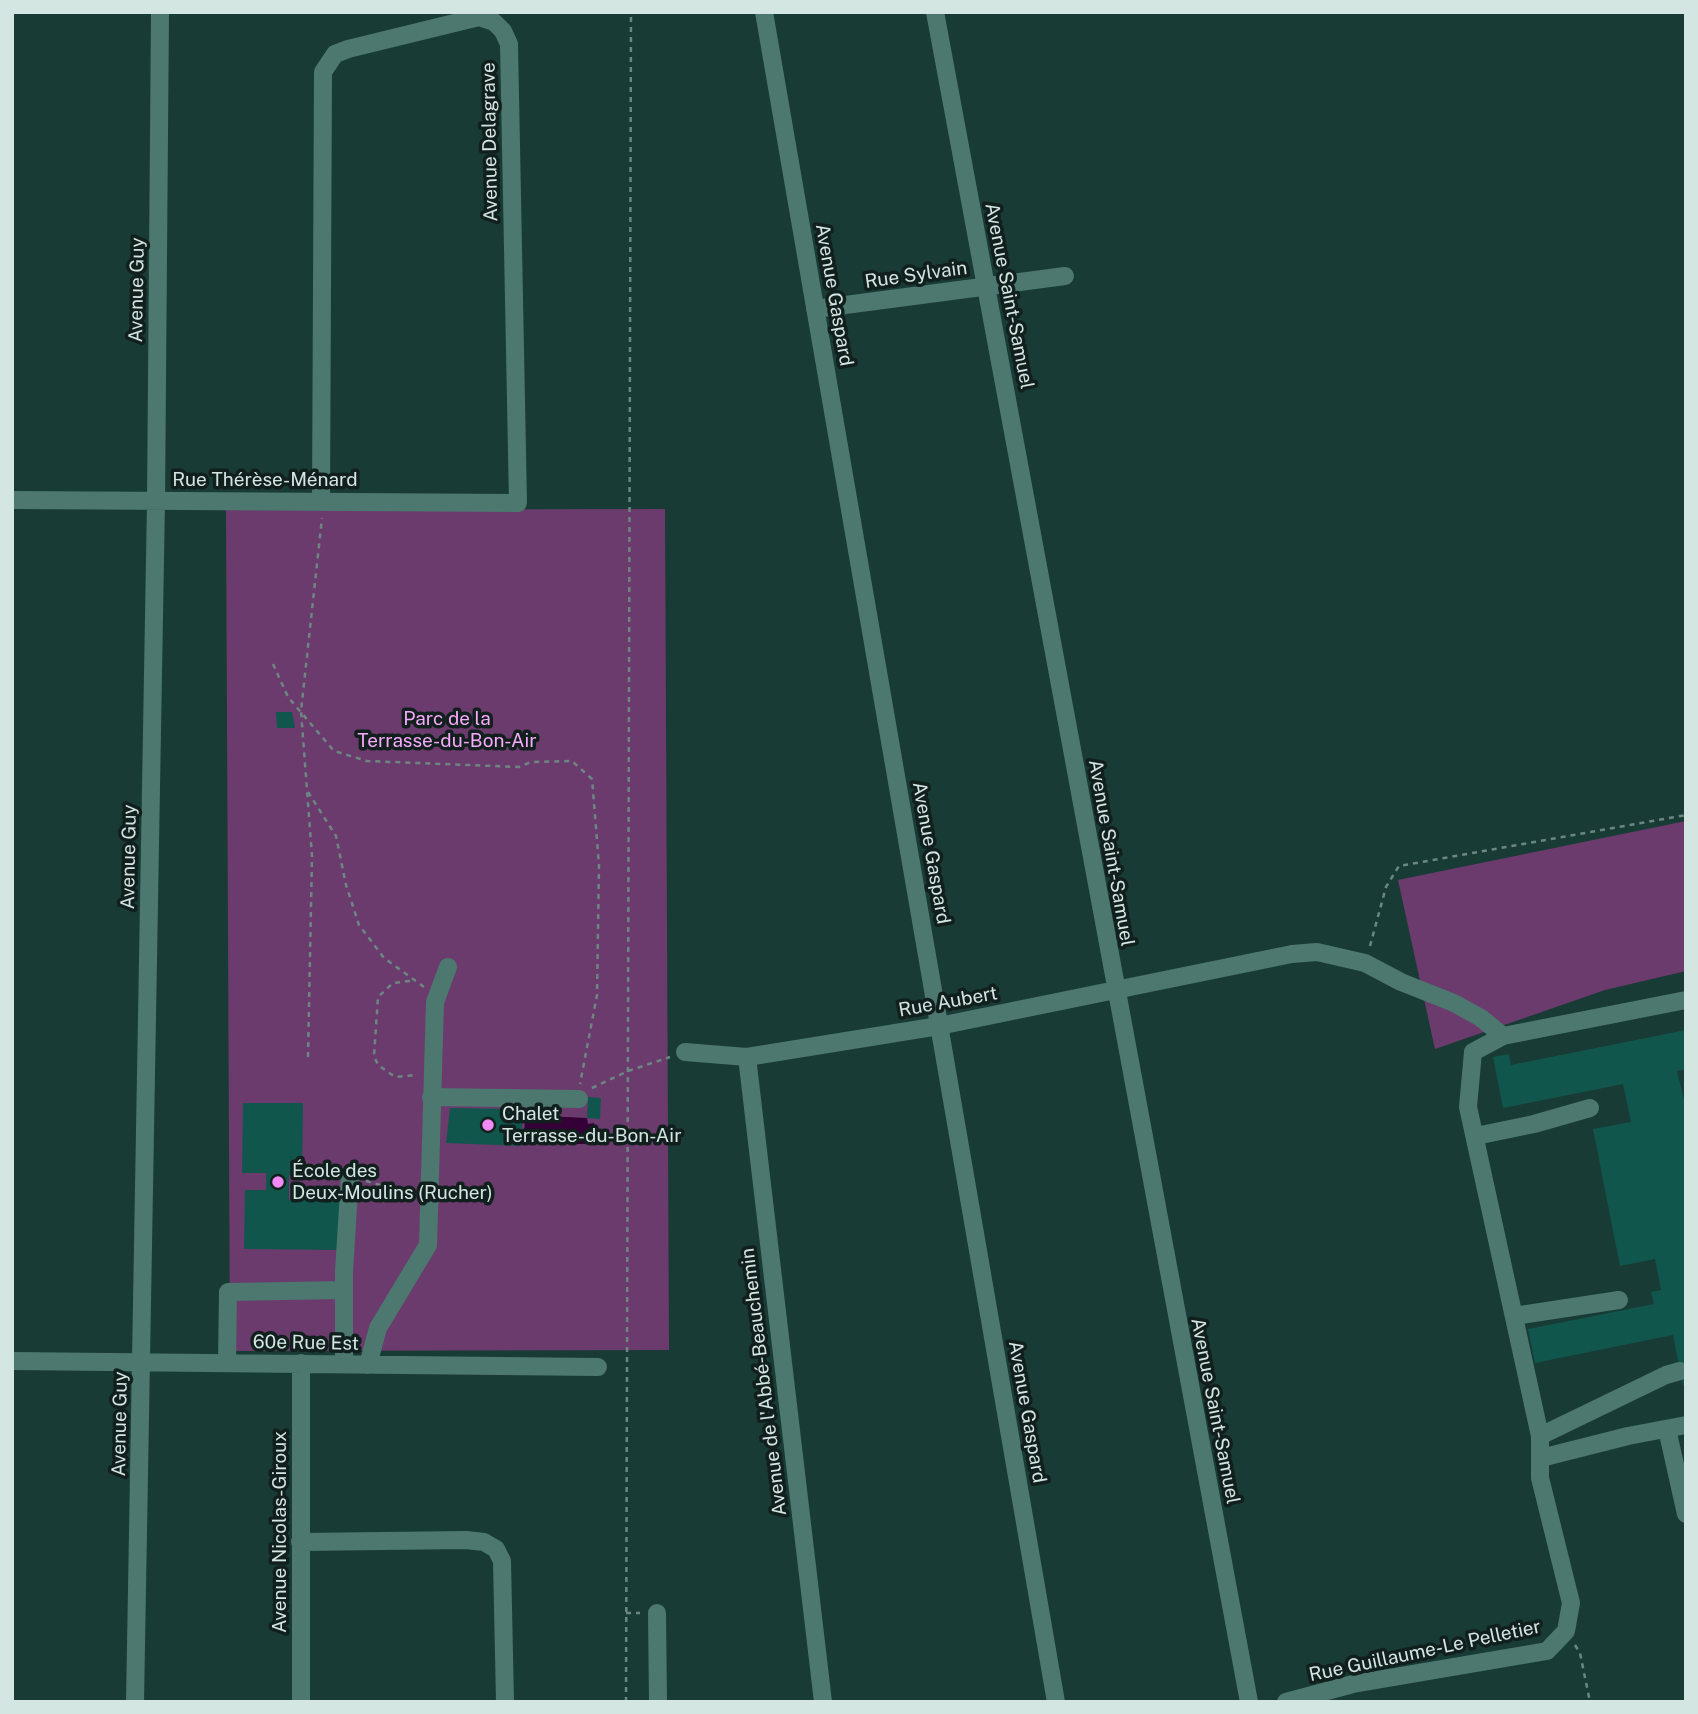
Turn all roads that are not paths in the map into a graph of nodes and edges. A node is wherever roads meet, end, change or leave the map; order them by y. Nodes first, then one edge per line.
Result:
1 (160, 12) edge
2 (764, 12) edge
3 (934, 12) edge
4 (1065, 276) dead end
5 (986, 286) junction
6 (815, 309) junction
7 (12, 500) edge
8 (321, 500) junction
9 (156, 502) junction
10 (518, 503) joint
11 (448, 967) dead end
12 (1116, 992) junction
13 (1686, 1000) edge
14 (939, 1026) junction
15 (1503, 1036) junction
16 (685, 1052) road end
17 (747, 1058) junction
18 (431, 1097) junction
19 (579, 1099) road end
20 (1590, 1108) dead end
21 (1476, 1136) junction
22 (350, 1175) road end
23 (344, 1290) junction
24 (1619, 1300) dead end
25 (1514, 1316) junction
26 (142, 1360) junction
27 (12, 1361) edge
28 (227, 1362) junction
29 (301, 1363) junction
30 (344, 1364) junction
31 (368, 1365) junction
32 (598, 1367) dead end
33 (1680, 1371) dead end
34 (1686, 1425) edge
35 (1667, 1429) junction
36 (1540, 1436) junction
37 (1541, 1458) junction
38 (1686, 1514) edge
39 (300, 1542) junction
40 (657, 1613) dead end
41 (135, 1702) edge
42 (301, 1702) edge
43 (505, 1702) edge
44 (657, 1702) edge
45 (823, 1702) edge
46 (1056, 1702) edge
47 (1249, 1702) edge
48 (1286, 1702) edge

1 - 9 street, Avenue Guy
2 - 6 street, Avenue Gaspard
3 - 5 street, Avenue Saint-Samuel
4 - 5 street, Rue Sylvain
5 - 6 street, Rue Sylvain
5 - 12 street, Avenue Saint-Samuel
6 - 14 street, Avenue Gaspard
7 - 9 street, Rue Thérèse-Ménard
8 - 9 street, Rue Thérèse-Ménard
8 - 10 street, Rue Thérèse-Ménard
8 - 10 street, Avenue Delagrave
9 - 26 street, Avenue Guy
11 - 18 street
12 - 14 street, Rue Aubert
12 - 15 street, Rue Aubert
12 - 47 street, Avenue Saint-Samuel
13 - 15 street
14 - 17 street, Rue Aubert
14 - 46 street, Avenue Gaspard
15 - 21 street, Rue Guillaume-Le Pelletier
16 - 17 street, Rue Aubert
17 - 45 street, Avenue de l'Abbé-Beauchemin
18 - 19 street
18 - 31 street
20 - 21 street
21 - 25 street, Rue Guillaume-Le Pelletier
22 - 23 street
23 - 28 street
23 - 30 street
24 - 25 street
25 - 36 street, Rue Guillaume-Le Pelletier
26 - 27 street, 60e Rue Est
26 - 28 street, 60e Rue Est
26 - 41 street, Avenue Guy
28 - 29 street, 60e Rue Est
29 - 30 street, 60e Rue Est
29 - 39 street, Avenue Nicolas-Giroux
30 - 31 street, 60e Rue Est
31 - 32 street, 60e Rue Est
33 - 36 street
34 - 35 street
35 - 37 street
35 - 38 street
36 - 37 street, Rue Guillaume-Le Pelletier
37 - 48 street, Rue Guillaume-Le Pelletier
39 - 42 street, Avenue Nicolas-Giroux
39 - 43 street
40 - 44 street

